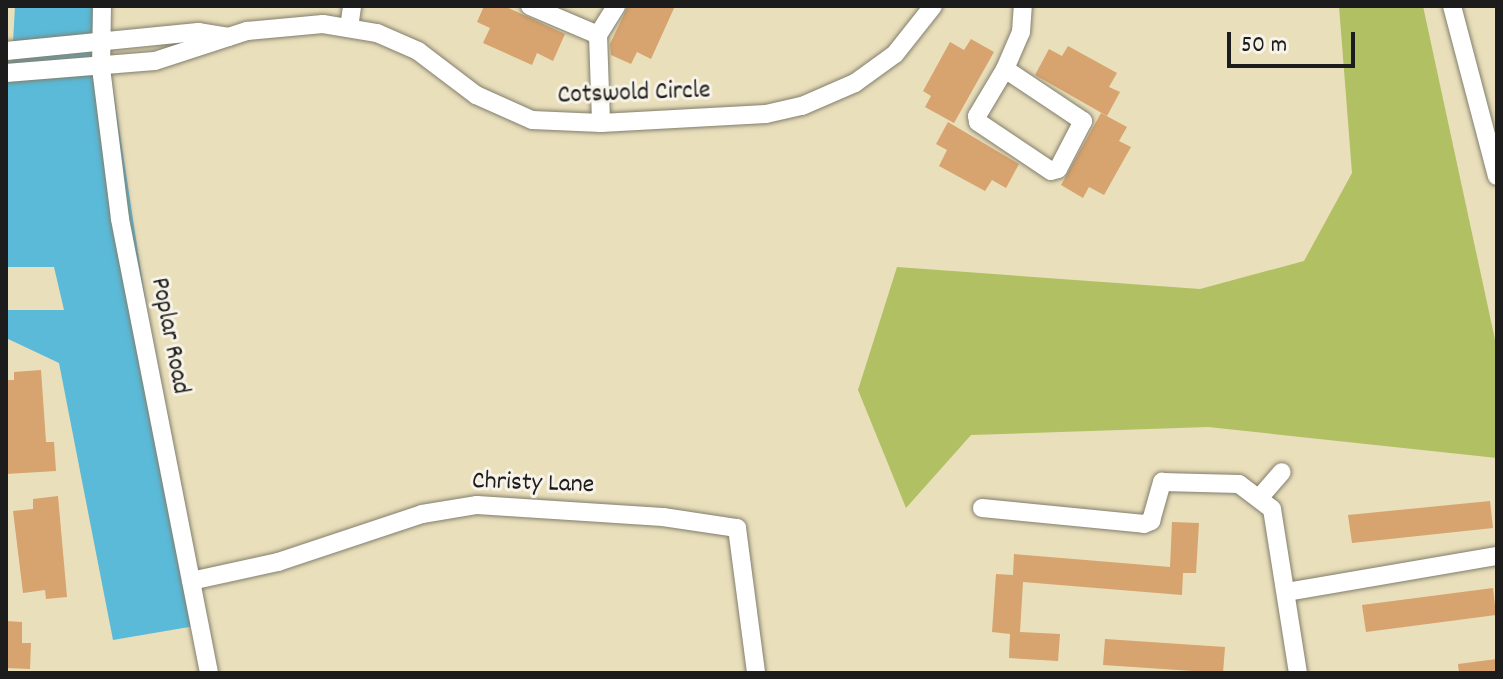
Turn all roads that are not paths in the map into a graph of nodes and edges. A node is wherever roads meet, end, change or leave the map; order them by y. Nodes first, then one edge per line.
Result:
1 (102, 6) edge
2 (352, 6) edge
3 (530, 6) edge
4 (616, 6) edge
5 (933, 6) edge
6 (1023, 6) edge
7 (1452, 6) edge
8 (349, 28) junction
9 (598, 35) junction
10 (229, 37) junction
11 (100, 43) junction
12 (6, 51) edge
13 (101, 68) junction
14 (1005, 69) junction
15 (6, 73) edge
16 (601, 123) junction
17 (1497, 176) edge
18 (1282, 472) dead end
19 (1260, 497) junction
20 (982, 508) dead end
21 (1497, 556) edge
22 (191, 581) junction
23 (1286, 592) junction
24 (209, 673) edge
25 (756, 673) edge
26 (1298, 673) edge

1 - 11 street, Poplar Road
2 - 8 street
3 - 9 street
4 - 9 street
5 - 16 street, Cotswold Circle
6 - 14 street
7 - 17 street
8 - 10 street, Cotswold Circle
8 - 16 street, Cotswold Circle
9 - 16 street
10 - 11 street, Cotswold Circle
10 - 13 street, Cotswold Circle
11 - 12 street, Cotswold Circle
11 - 13 street, Poplar Road
13 - 15 street, Cotswold Circle
13 - 22 street, Poplar Road
14 - 14 street
18 - 19 street
19 - 20 street
19 - 23 street
21 - 23 street
22 - 24 street, Poplar Road
22 - 25 street, Christy Lane
23 - 26 street

